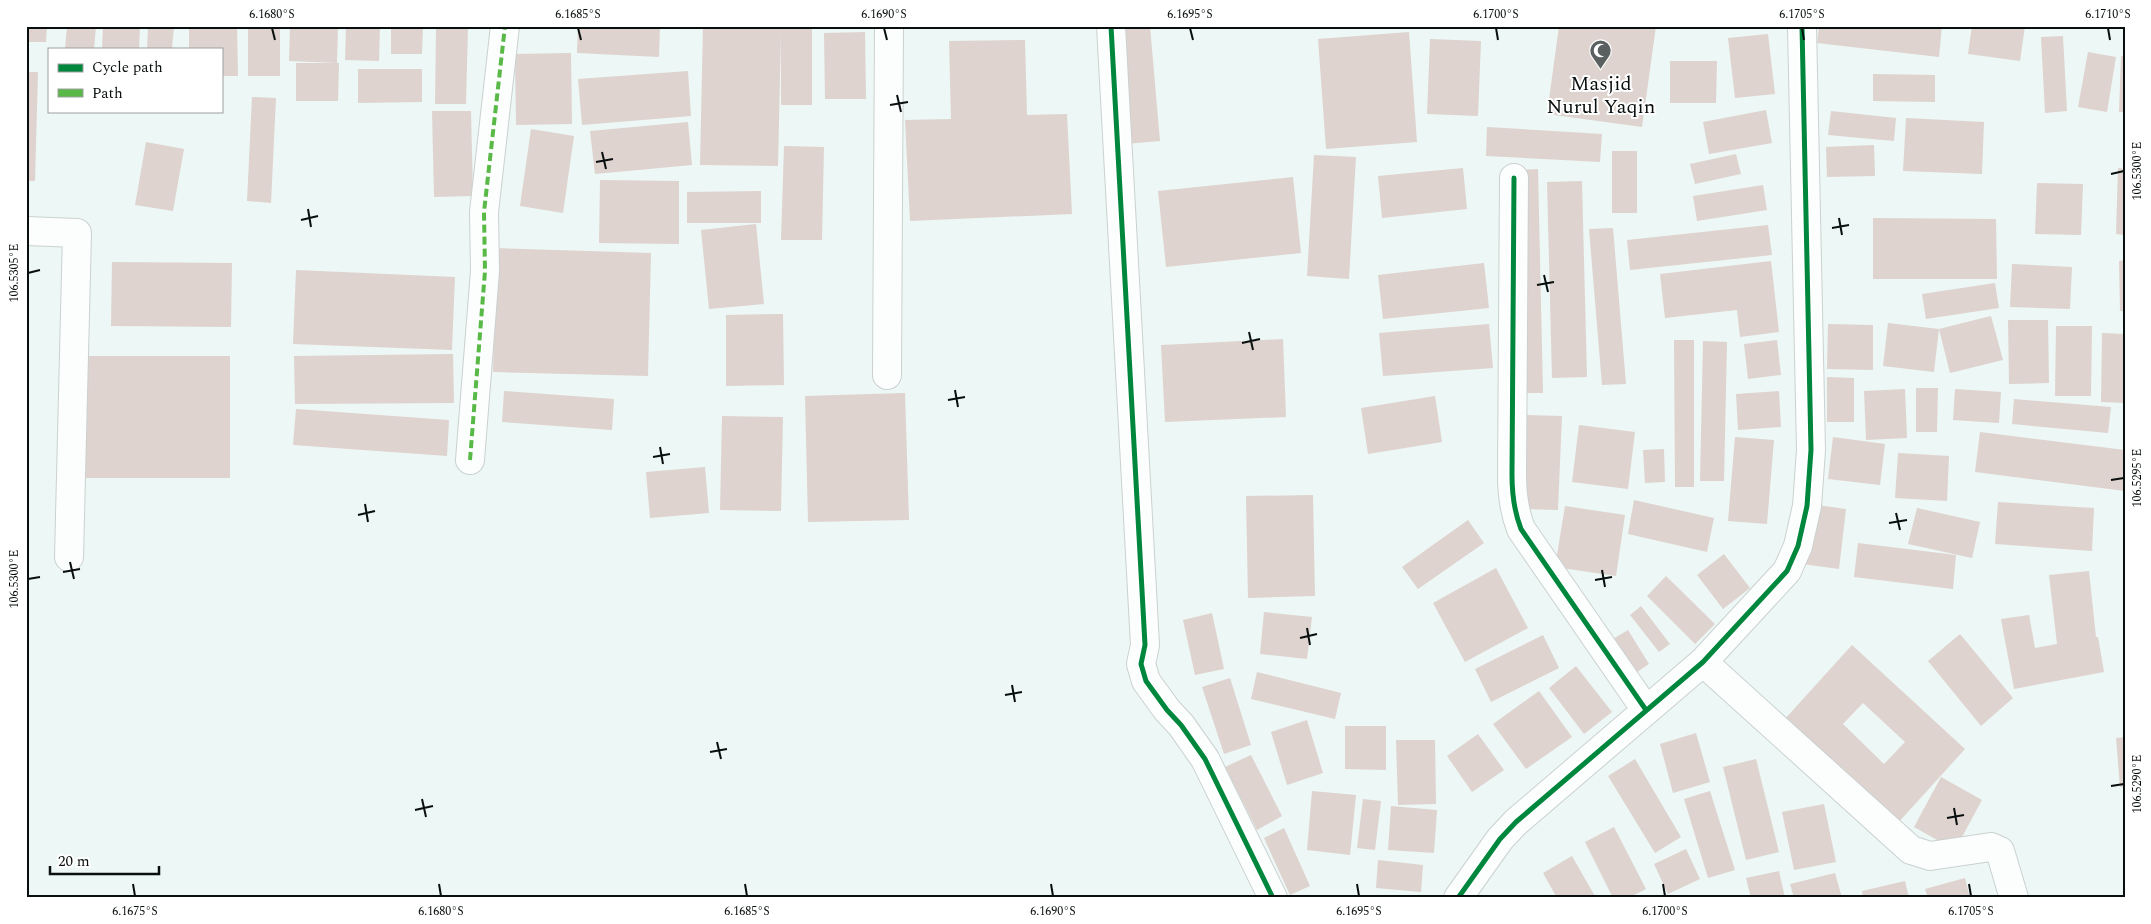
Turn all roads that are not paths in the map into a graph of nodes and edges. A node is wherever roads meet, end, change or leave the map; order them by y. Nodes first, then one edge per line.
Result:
1 (504, 26) edge
2 (889, 26) edge
3 (1112, 26) edge
4 (1802, 26) edge
5 (1514, 178) dead end
6 (26, 231) edge
7 (887, 374) dead end
8 (470, 460) dead end
9 (69, 557) dead end
10 (1703, 662) junction
11 (1646, 710) junction
12 (1273, 898) edge
13 (1458, 898) edge
14 (2014, 898) edge

1 - 8 street
2 - 7 street
3 - 12 street
4 - 10 street
5 - 11 street
6 - 9 street
10 - 11 street
10 - 14 street
11 - 13 street

